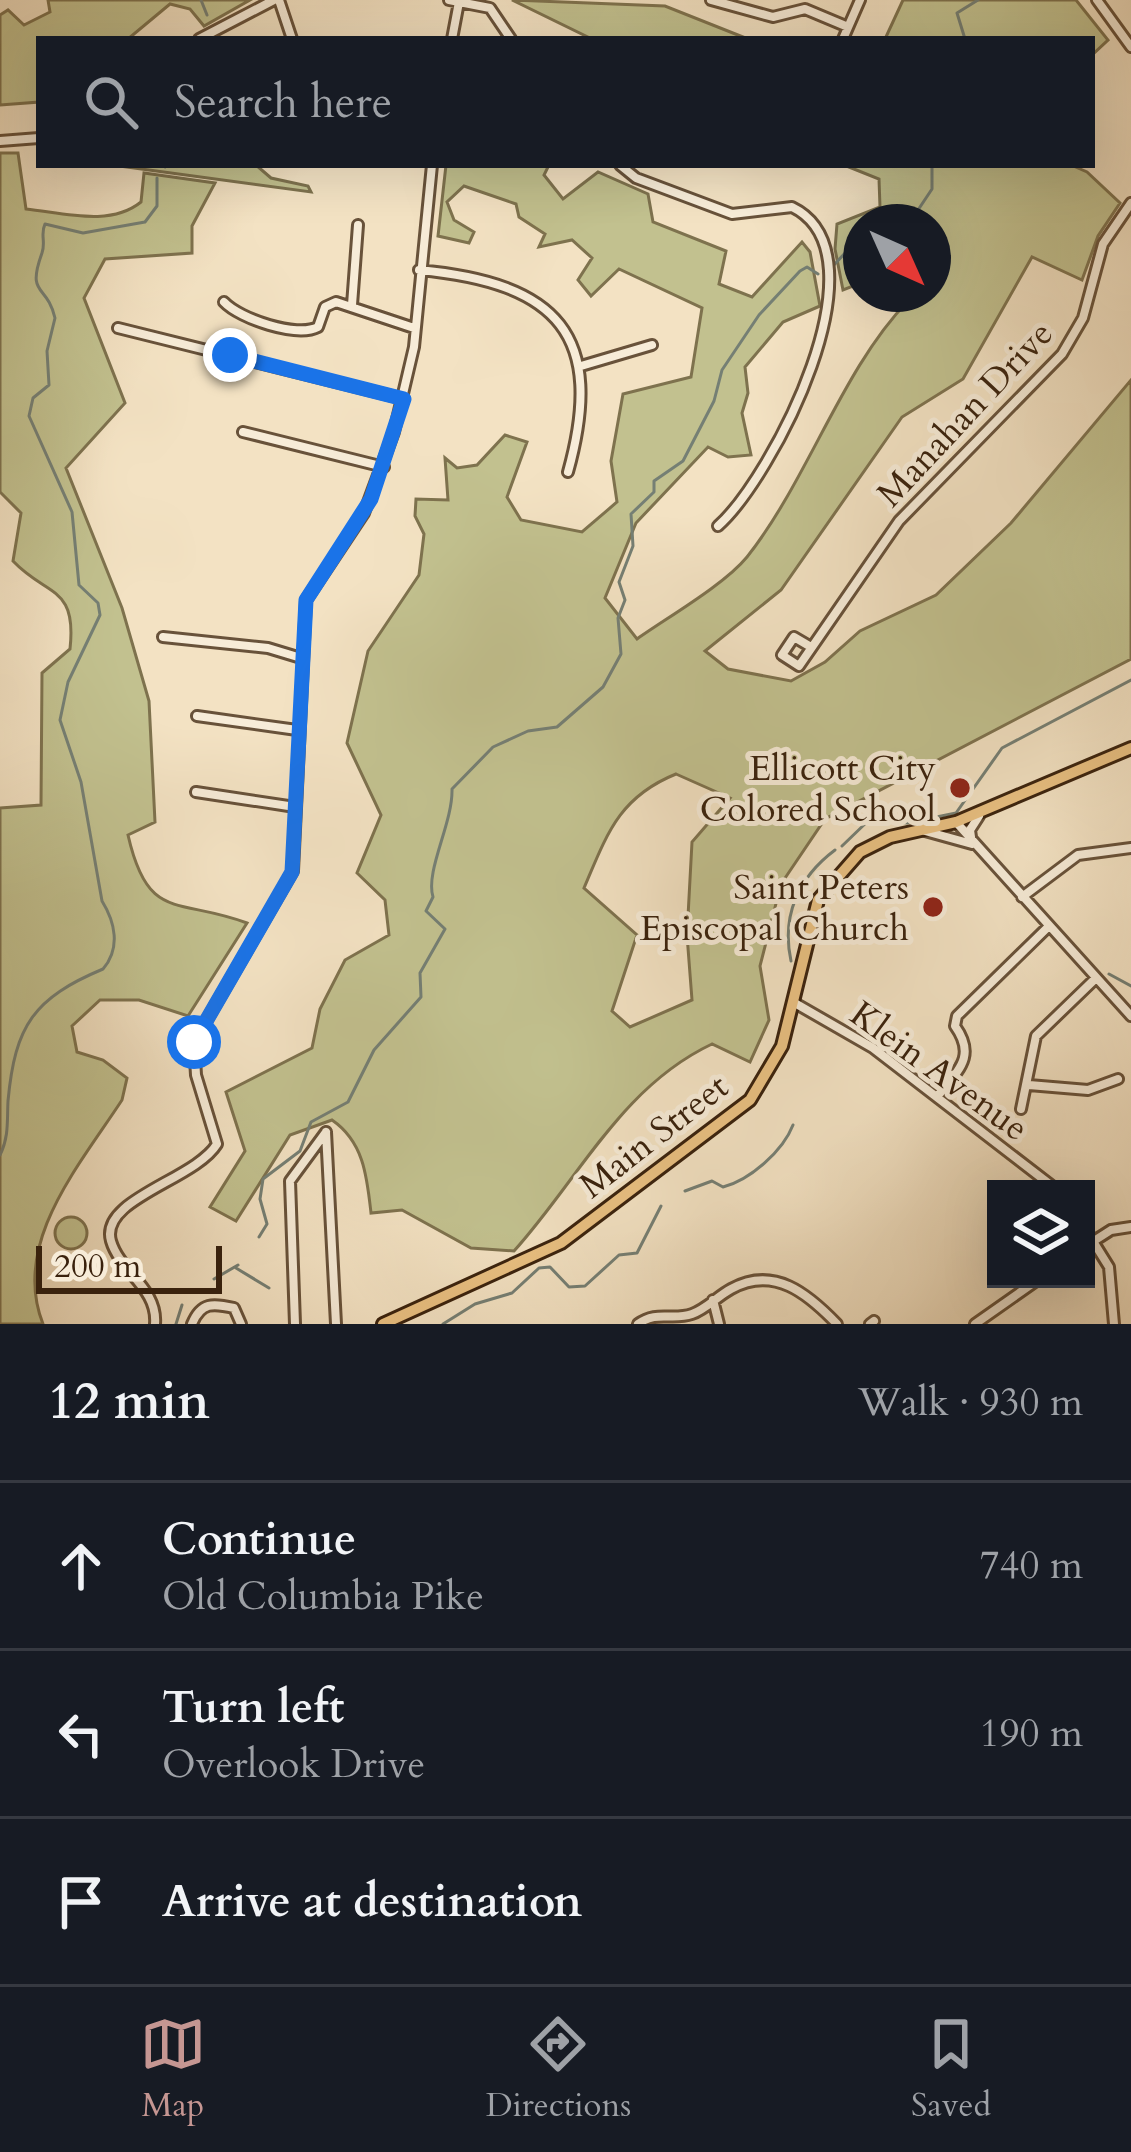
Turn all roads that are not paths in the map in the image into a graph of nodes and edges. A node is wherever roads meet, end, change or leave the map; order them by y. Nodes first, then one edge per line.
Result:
1 (276, 0) edge
2 (457, 0) edge
3 (711, 0) edge
4 (860, 0) edge
5 (1097, 0) edge
6 (798, 4) edge
7 (848, 26) junction
8 (205, 36) edge
9 (291, 36) edge
10 (452, 36) edge
11 (509, 36) edge
12 (844, 36) edge
13 (1131, 47) edge
14 (36, 138) edge
15 (0, 141) edge
16 (432, 168) edge
17 (625, 168) edge
18 (1131, 203) edge
19 (358, 225) dead end
20 (419, 270) junction
21 (224, 302) dead end
22 (352, 305) junction
23 (118, 328) dead end
24 (414, 328) junction
25 (652, 345) dead end
26 (581, 366) junction
27 (404, 399) junction
28 (243, 432) dead end
29 (384, 467) junction
30 (568, 472) dead end
31 (718, 526) dead end
32 (163, 638) dead end
33 (811, 647) dead end
34 (301, 658) junction
35 (197, 716) dead end
36 (297, 730) junction
37 (1131, 748) edge
38 (196, 792) dead end
39 (295, 807) junction
40 (984, 811) junction
41 (956, 822) junction
42 (910, 832) junction
43 (972, 844) junction
44 (1131, 848) edge
45 (1022, 897) junction
46 (1048, 926) junction
47 (1096, 978) junction
48 (793, 1002) junction
49 (1131, 1016) edge
50 (1118, 1079) dead end
51 (1029, 1085) junction
52 (937, 1097) junction
53 (1021, 1109) dead end
54 (1046, 1180) edge
55 (1131, 1227) edge
56 (1095, 1241) edge
57 (1095, 1249) edge
58 (1026, 1288) edge
59 (713, 1300) junction
60 (416, 1311) junction
61 (155, 1324) edge
62 (192, 1324) edge
63 (241, 1324) edge
64 (295, 1324) edge
65 (336, 1324) edge
66 (383, 1324) edge
67 (422, 1324) edge
68 (638, 1324) edge
69 (719, 1324) edge
70 (837, 1324) edge
71 (975, 1324) edge
72 (1114, 1324) edge

1 - 8 street
1 - 9 street
2 - 10 street
2 - 11 street
3 - 6 street
4 - 7 street
5 - 13 street
6 - 7 street
7 - 12 street
14 - 15 street
16 - 20 street
17 - 31 street
18 - 33 street, Manahan Drive
19 - 22 street
20 - 24 street
20 - 26 street
21 - 22 street
22 - 24 street
23 - 27 street
24 - 27 street
25 - 26 street
26 - 30 street
27 - 29 street
28 - 29 street
29 - 34 street
32 - 34 street
34 - 36 street
35 - 36 street
36 - 39 street
37 - 40 main road, Main Street
38 - 39 street
39 - 61 street
40 - 41 main road, Main Street
40 - 43 street
41 - 42 main road, Main Street
41 - 43 street
42 - 43 street
42 - 48 main road, Main Street
43 - 45 street
44 - 45 street
45 - 46 street
46 - 47 street
46 - 52 street
47 - 49 street
47 - 51 street
48 - 52 street, Klein Avenue
48 - 60 main road, Main Street
50 - 51 street
51 - 53 street
52 - 54 street, Klein Avenue
55 - 56 street
57 - 72 street
58 - 71 street
59 - 68 street
59 - 69 street
59 - 70 street
60 - 66 main road, Main Street
60 - 67 main road
62 - 63 street
64 - 65 street

